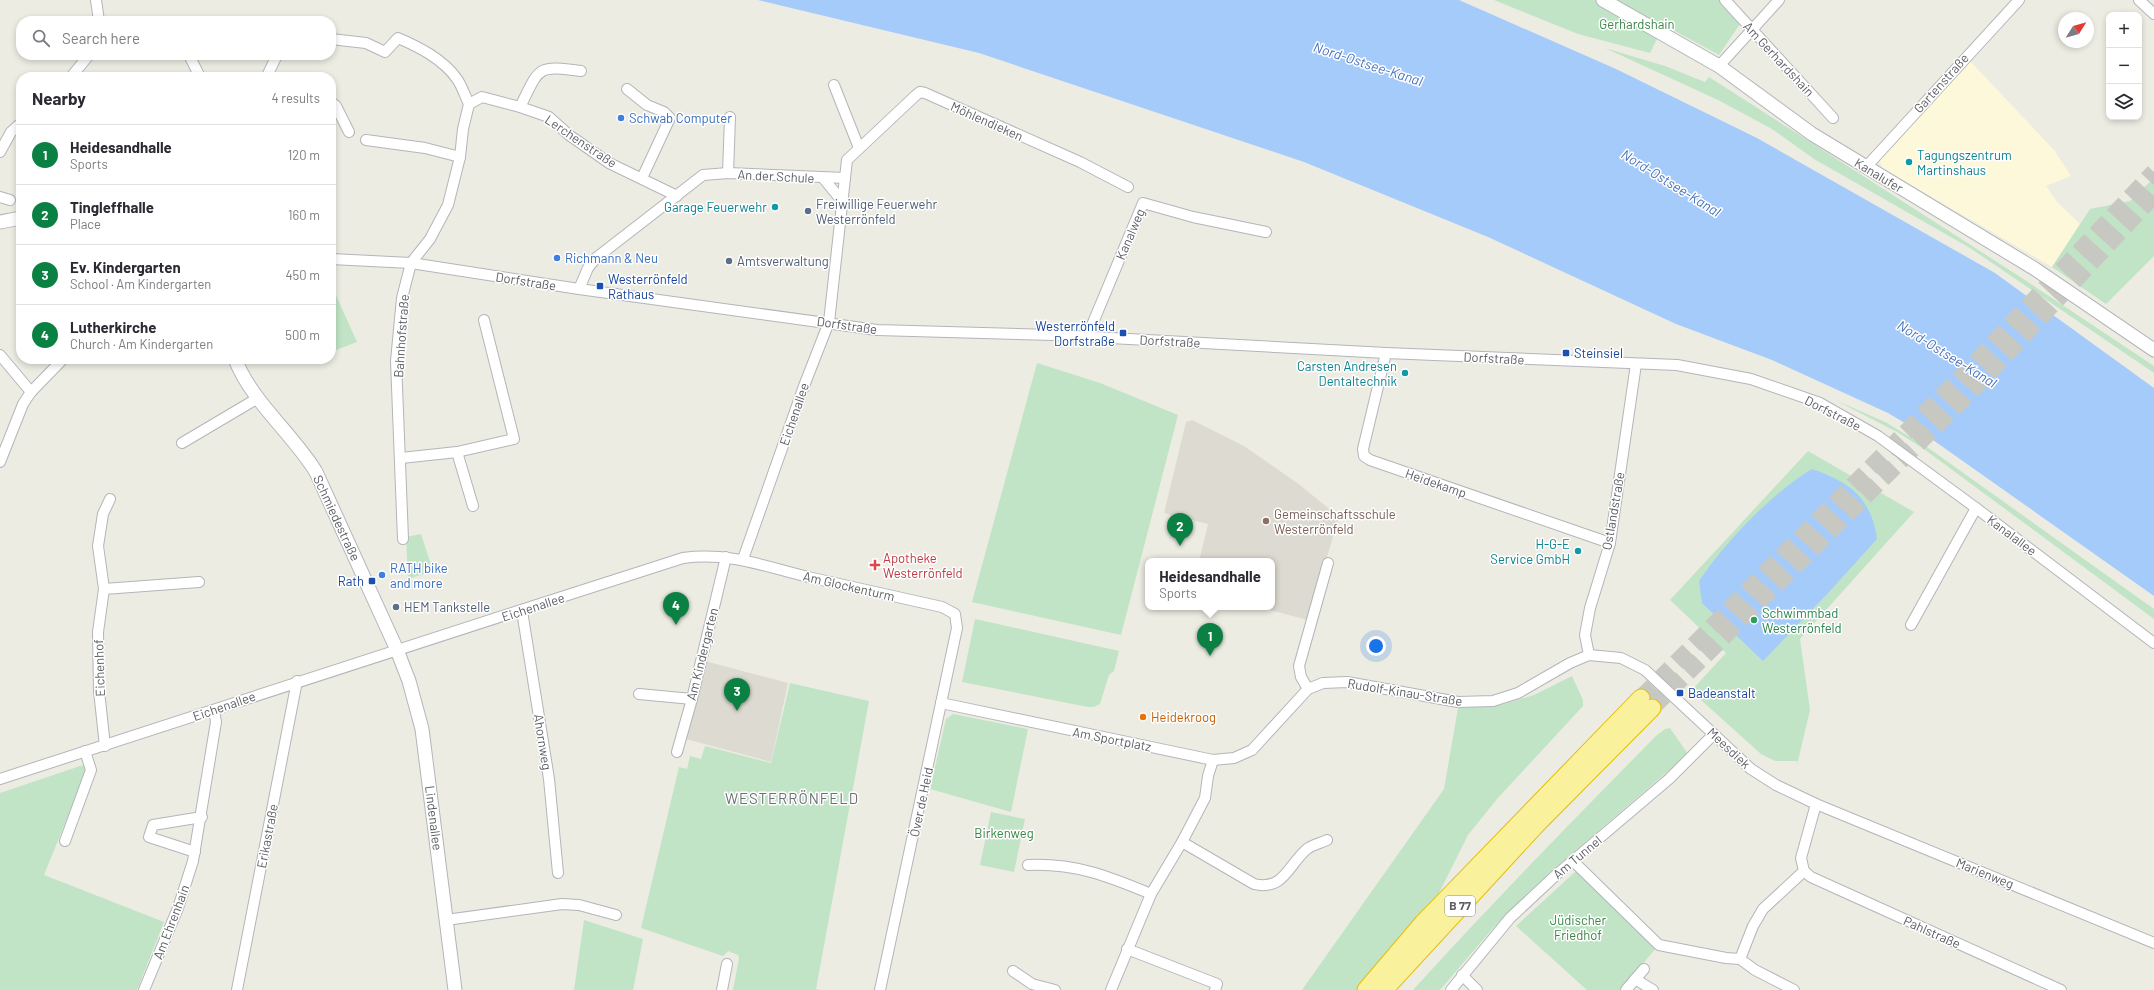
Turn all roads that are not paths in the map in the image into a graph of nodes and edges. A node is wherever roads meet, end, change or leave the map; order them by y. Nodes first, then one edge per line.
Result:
1 (96, 0) edge
2 (1603, 0) edge
3 (1724, 0) edge
4 (1779, 0) edge
5 (2019, 0) edge
6 (2140, 0) edge
7 (2154, 14) edge
8 (98, 16) edge
9 (1751, 29) junction
10 (336, 39) edge
11 (85, 60) edge
12 (192, 60) edge
13 (275, 60) edge
14 (1719, 66) junction
15 (581, 71) dead end
16 (75, 72) edge
17 (198, 72) edge
18 (269, 72) edge
19 (834, 85) dead end
20 (627, 89) dead end
21 (469, 104) junction
22 (336, 106) edge
23 (520, 106) junction
24 (730, 117) dead end
25 (1833, 118) dead end
26 (16, 128) edge
27 (349, 132) dead end
28 (366, 140) dead end
29 (859, 148) junction
30 (0, 152) edge
31 (460, 157) junction
32 (1866, 167) junction
33 (728, 173) junction
34 (642, 178) junction
35 (845, 178) junction
36 (824, 179) junction
37 (1128, 187) dead end
38 (676, 196) junction
39 (842, 201) junction
40 (16, 219) edge
41 (0, 222) edge
42 (1266, 232) dead end
43 (336, 259) edge
44 (411, 263) junction
45 (579, 289) junction
46 (484, 320) dead end
47 (829, 322) junction
48 (1087, 336) junction
49 (2152, 345) edge
50 (1386, 353) junction
51 (0, 355) edge
52 (58, 364) edge
53 (237, 364) edge
54 (1636, 364) junction
55 (31, 392) junction
56 (258, 398) junction
57 (182, 443) dead end
58 (457, 452) junction
59 (1, 457) edge
60 (401, 458) junction
61 (110, 499) dead end
62 (473, 506) dead end
63 (1976, 508) junction
64 (403, 539) dead end
65 (1610, 543) junction
66 (726, 557) junction
67 (743, 559) junction
68 (1328, 563) dead end
69 (199, 582) dead end
70 (104, 589) junction
71 (522, 611) junction
72 (955, 614) joint
73 (1911, 625) dead end
74 (2154, 643) edge
75 (397, 650) junction
76 (1589, 655) junction
77 (297, 681) junction
78 (1308, 689) junction
79 (639, 694) dead end
80 (692, 699) junction
81 (942, 703) junction
82 (214, 710) junction
83 (1272, 729) joint
84 (1714, 734) junction
85 (105, 746) junction
86 (85, 752) junction
87 (677, 752) dead end
88 (1213, 760) junction
89 (0, 779) edge
90 (1816, 804) junction
91 (202, 817) junction
92 (1327, 840) dead end
93 (65, 841) dead end
94 (1182, 842) junction
95 (195, 852) junction
96 (1573, 861) junction
97 (1028, 866) dead end
98 (1804, 871) junction
99 (558, 873) dead end
100 (1151, 894) junction
101 (616, 915) dead end
102 (446, 920) junction
103 (2154, 943) edge
104 (1127, 949) junction
105 (1740, 959) junction
106 (727, 964) dead end
107 (1644, 970) dead end
108 (1013, 971) dead end
109 (1462, 976) junction
110 (1635, 979) junction
111 (144, 990) edge
112 (237, 990) edge
113 (456, 990) edge
114 (722, 990) edge
115 (880, 990) edge
116 (1054, 990) edge
117 (1111, 990) edge
118 (1215, 990) edge
119 (1366, 990) edge
120 (1384, 990) edge
121 (1450, 990) edge
122 (1477, 990) edge
123 (1626, 990) edge
124 (1653, 990) edge
125 (1794, 990) edge
126 (2061, 990) edge

1 - 8 street
2 - 14 street, Kanalufer
3 - 9 street, Am Gerhardshain
4 - 9 street
5 - 32 street, Gartenstraße
6 - 7 street
9 - 14 street
9 - 25 street, Am Gerhardshain
10 - 21 street
11 - 16 street
12 - 17 street
13 - 18 street
14 - 32 street, Kanalufer
15 - 23 street
19 - 29 street
20 - 34 street
21 - 23 street, Lerchenstraße
21 - 31 street
22 - 27 street
23 - 34 street, Lerchenstraße
24 - 33 street, An der Schule
26 - 30 street
28 - 31 street
29 - 35 street, Möhlendieken
29 - 37 street, Möhlendieken
31 - 44 street
32 - 49 street, Kanalufer
33 - 36 street, An der Schule
33 - 38 street, An der Schule
34 - 38 street, Lerchenstraße
35 - 36 street, An der Schule
35 - 39 street, Möhlendieken
36 - 39 street, An der Schule
38 - 45 street, An der Schule
39 - 47 street, Eichenallee
40 - 41 street
42 - 48 street, Kanalweg
43 - 44 street, Dorfstraße
44 - 45 street, Dorfstraße
44 - 60 street, Bahnhofstraße
45 - 47 street, Dorfstraße
46 - 58 street
47 - 48 street, Dorfstraße
47 - 67 street, Eichenallee
48 - 50 street, Dorfstraße
50 - 54 street, Dorfstraße
50 - 65 street, Heidekamp
51 - 55 street
52 - 55 street
53 - 56 street, Schmiedestraße
54 - 63 street, Dorfstraße
54 - 65 street, Ostlandstraße
55 - 59 street
56 - 57 street
56 - 75 street, Schmiedestraße
58 - 60 street
58 - 62 street
60 - 64 street, Bahnhofstraße
61 - 70 street, Eichenhof
63 - 73 street, Kanalallee
63 - 74 street, Kanalallee
65 - 76 street, Ostlandstraße
66 - 67 street, Eichenallee
66 - 71 street, Eichenallee
66 - 80 street, Am Kindergarten
67 - 72 street, Am Glockenturm
68 - 78 street
69 - 70 street
70 - 85 street, Eichenhof
71 - 75 street, Eichenallee
71 - 99 street, Ahornweg
72 - 81 street, Över de Heid
75 - 77 street, Eichenallee
75 - 102 street, Lindenallee
76 - 78 street, Rudolf-Kinau-Straße
76 - 84 street, Meesdiek
77 - 82 street, Eichenallee
77 - 112 street, Erikastraße
78 - 83 street, Rudolf-Kinau-Straße
79 - 80 street
80 - 87 street, Am Kindergarten
81 - 88 street, Am Sportplatz
81 - 115 street, Över de Heid
82 - 85 street, Eichenallee
82 - 91 street, Am Ehrenhain
83 - 88 street, Am Sportplatz
84 - 90 street, Meesdiek
84 - 96 street, Am Tunnel
85 - 86 street, Eichenallee
86 - 89 street, Eichenallee
86 - 93 street
88 - 94 street
90 - 98 street
90 - 103 street, Marienweg
91 - 95 street, Am Ehrenhain
91 - 95 street
92 - 94 street
94 - 100 street
95 - 111 street, Am Ehrenhain
96 - 105 street
96 - 109 street, Am Tunnel
97 - 100 street
98 - 105 street
98 - 126 street, Pahlstraße
100 - 104 street
101 - 102 street
102 - 113 street, Lindenallee
104 - 117 street
104 - 118 street
105 - 125 street
106 - 114 street
107 - 110 street
108 - 116 street
109 - 121 street, Am Tunnel
109 - 122 street
110 - 123 street
110 - 124 street
119 - 120 highway, B 77

